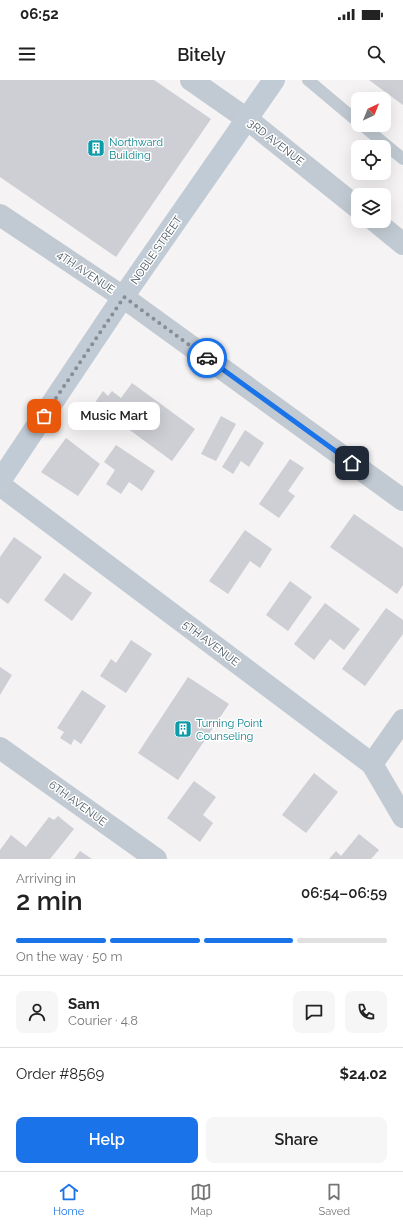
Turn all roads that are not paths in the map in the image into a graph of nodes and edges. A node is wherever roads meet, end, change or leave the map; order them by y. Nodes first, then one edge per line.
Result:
1 (191, 80) edge
2 (274, 80) edge
3 (308, 80) edge
4 (351, 116) edge
5 (247, 119) junction
6 (370, 132) edge
7 (403, 159) edge
8 (351, 202) edge
9 (0, 215) edge
10 (383, 228) edge
11 (403, 244) edge
12 (124, 297) junction
13 (0, 481) edge
14 (0, 485) edge
15 (403, 500) edge
16 (403, 720) edge
17 (0, 748) edge
18 (372, 764) junction
19 (403, 817) edge
20 (154, 859) edge

1 - 5 street, 3RD AVENUE
2 - 5 street, NOBLE STREET
3 - 4 lane
5 - 8 street, 3RD AVENUE
5 - 12 street, NOBLE STREET
6 - 7 lane
9 - 12 street, 4TH AVENUE
10 - 11 street
12 - 13 street, NOBLE STREET
12 - 15 street, 4TH AVENUE
14 - 18 street, 5TH AVENUE
16 - 18 street
17 - 20 street, 6TH AVENUE
18 - 19 street, 5TH AVENUE

